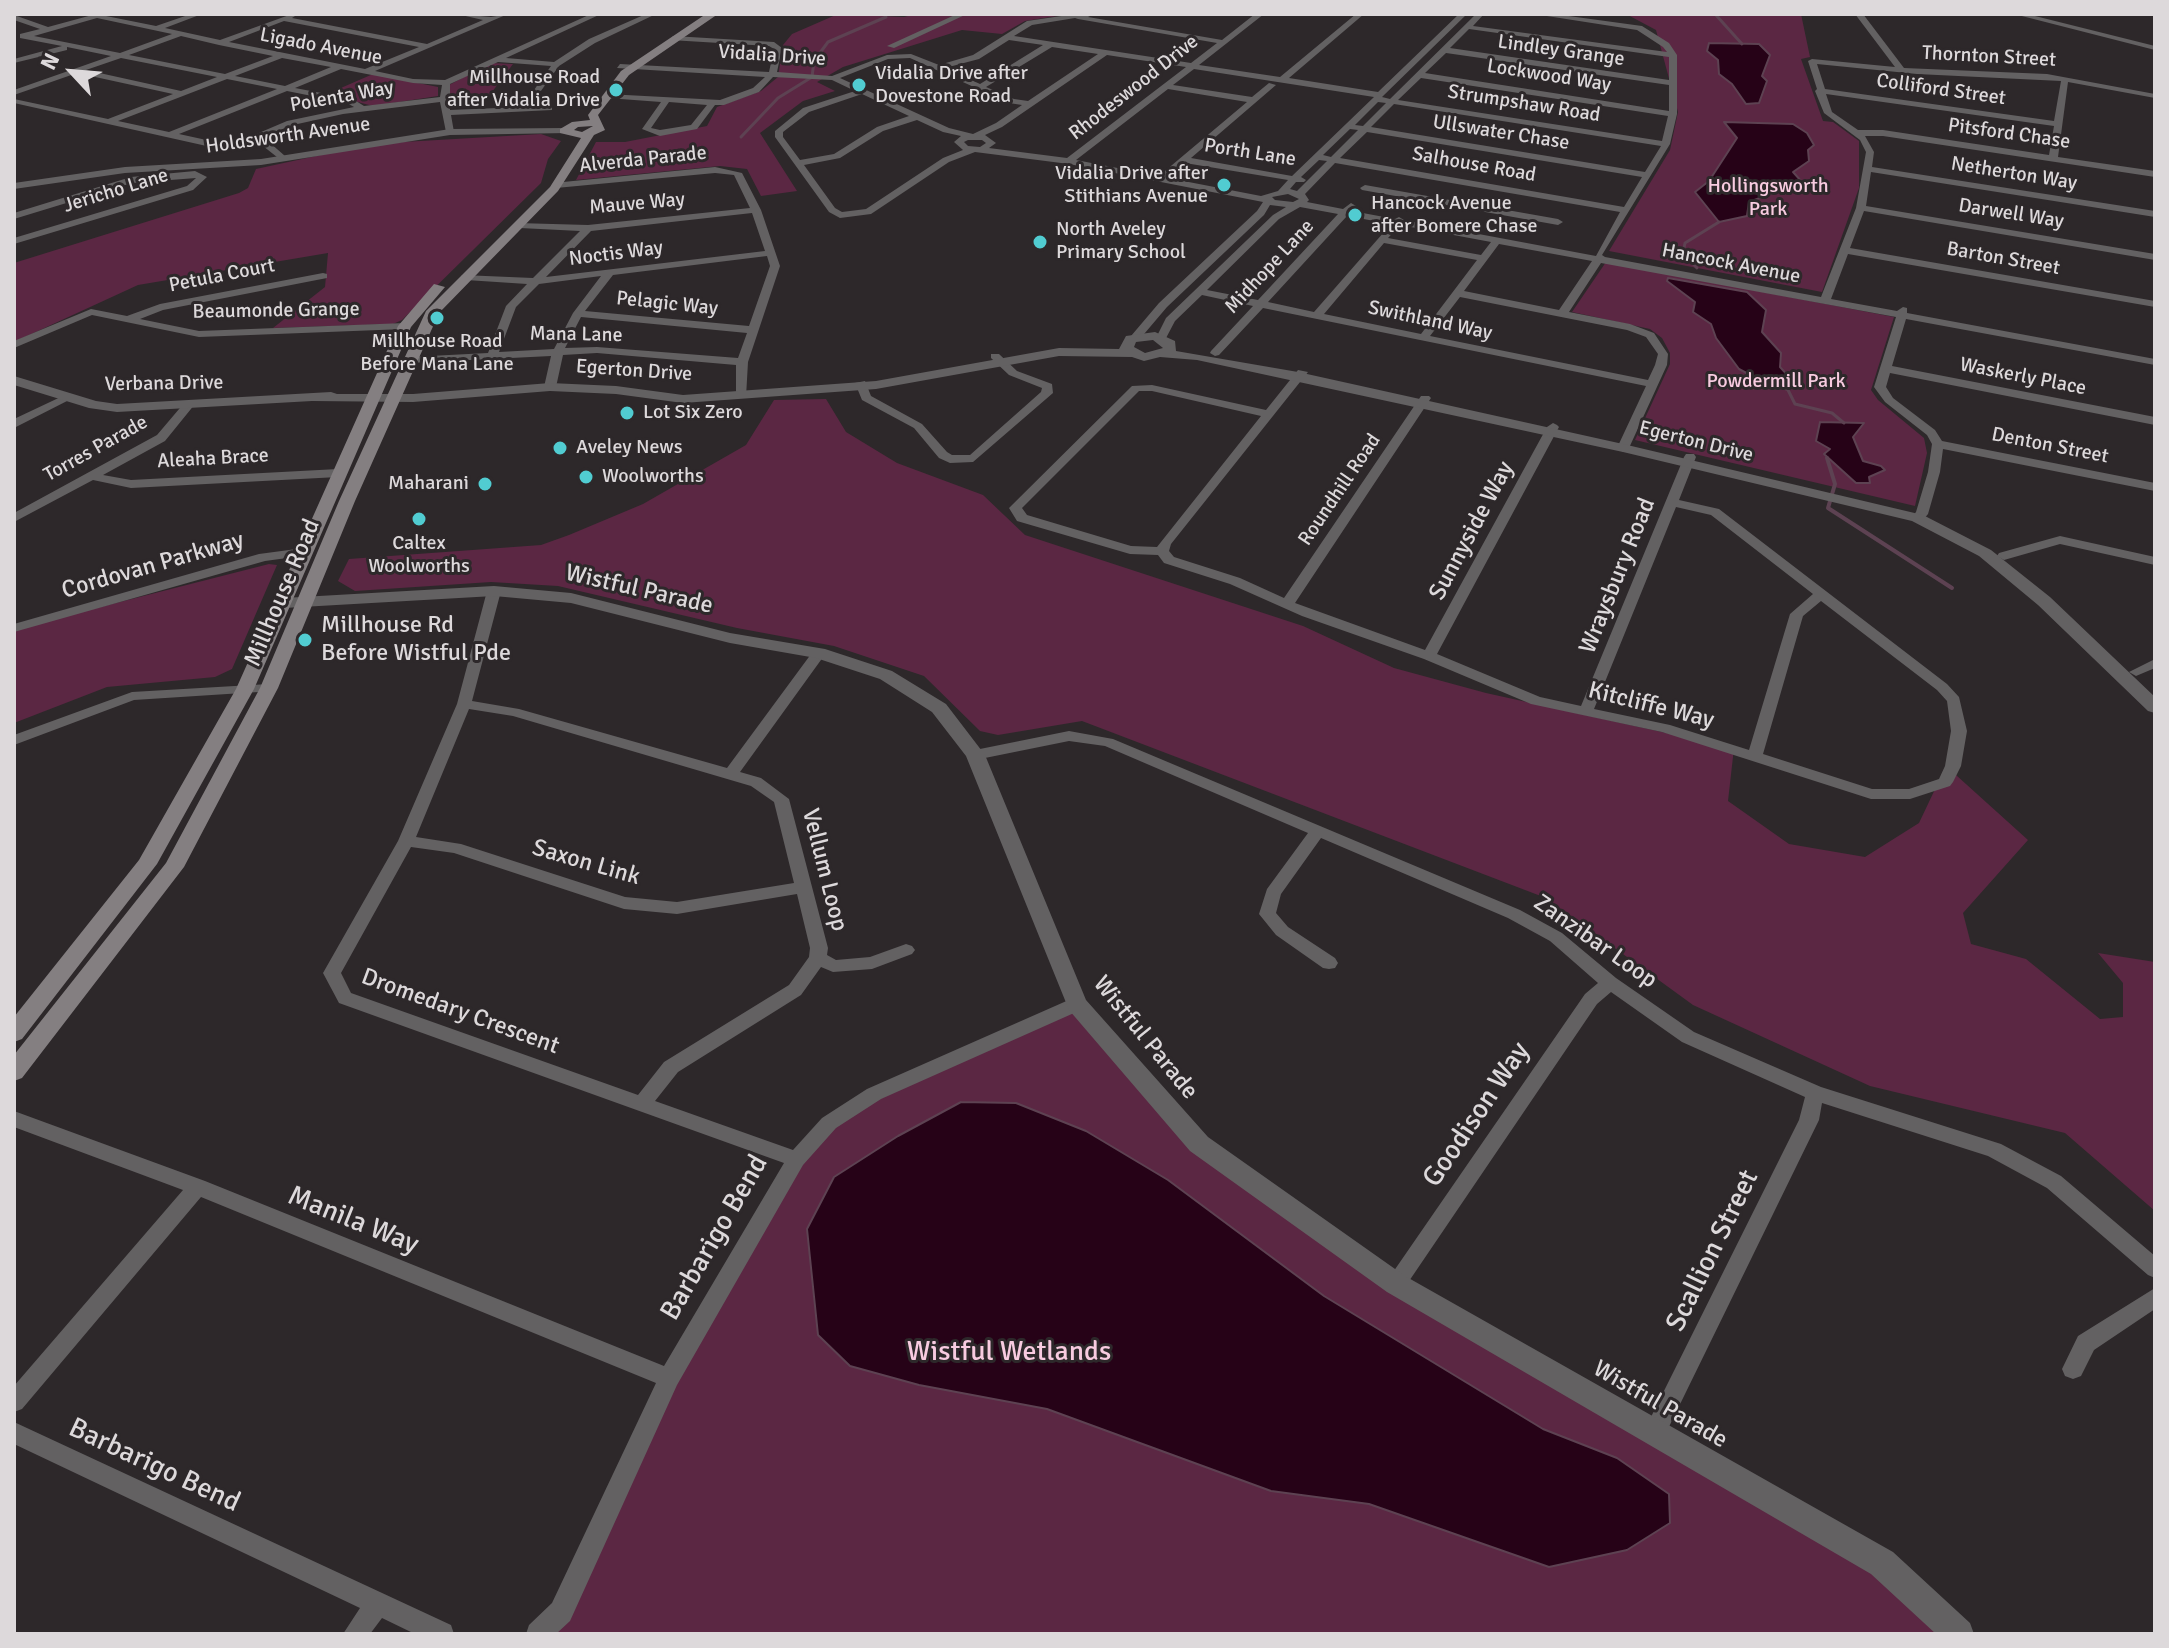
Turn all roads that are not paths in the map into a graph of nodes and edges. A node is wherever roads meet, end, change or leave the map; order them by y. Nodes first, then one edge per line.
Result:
1 (198, 14) edge
2 (298, 14) edge
3 (461, 14) edge
4 (504, 14) edge
5 (597, 14) edge
6 (652, 14) edge
7 (702, 14) edge
8 (712, 14) edge
9 (963, 14) edge
10 (1090, 14) edge
11 (1260, 14) edge
12 (1360, 14) edge
13 (1463, 14) edge
14 (1480, 14) edge
15 (1538, 14) edge
16 (1859, 14) edge
17 (2018, 14) edge
18 (100, 15) edge
19 (1077, 16) edge
20 (14, 17) edge
21 (283, 19) junction
22 (492, 19) junction
23 (1467, 27) junction
24 (157, 28) junction
25 (48, 30) junction
26 (182, 33) junction
27 (18, 37) edge
28 (1005, 37) junction
29 (673, 38) junction
30 (1223, 42) junction
31 (218, 44) junction
32 (1051, 44) junction
33 (70, 46) junction
34 (429, 46) junction
35 (891, 46) dead end
36 (2155, 48) edge
37 (1444, 50) junction
38 (1106, 52) junction
39 (280, 55) junction
40 (1673, 55) junction
41 (119, 56) junction
42 (1096, 59) junction
43 (496, 60) junction
44 (14, 61) edge
45 (556, 64) junction
46 (629, 64) junction
47 (340, 67) junction
48 (938, 68) junction
49 (1190, 68) junction
50 (1901, 70) junction
51 (76, 71) junction
52 (367, 72) junction
53 (773, 73) junction
54 (1419, 75) junction
55 (228, 76) junction
56 (833, 78) junction
57 (2065, 78) junction
58 (1283, 79) junction
59 (446, 83) junction
60 (1674, 83) junction
61 (1272, 85) junction
62 (1167, 86) junction
63 (980, 87) junction
64 (288, 88) junction
65 (864, 91) junction
66 (1819, 91) junction
67 (14, 93) edge
68 (182, 93) junction
69 (607, 96) junction
70 (2155, 96) edge
71 (1377, 98) junction
72 (444, 99) junction
73 (666, 100) junction
74 (1253, 100) junction
75 (14, 101) edge
76 (1394, 101) junction
77 (712, 104) junction
78 (1029, 104) junction
79 (361, 108) junction
80 (525, 108) junction
81 (549, 108) dead end
82 (446, 113) junction
83 (1673, 114) junction
84 (919, 116) junction
85 (109, 121) junction
86 (2058, 124) junction
87 (999, 125) junction
88 (1348, 126) junction
89 (578, 129) junction
90 (1364, 129) junction
91 (946, 130) junction
92 (450, 132) junction
93 (1857, 133) junction
94 (170, 135) junction
95 (973, 136) junction
96 (249, 140) junction
97 (958, 144) junction
98 (985, 144) junction
99 (1666, 144) junction
100 (1317, 157) junction
101 (282, 158) junction
102 (1333, 159) junction
103 (2053, 159) junction
104 (946, 160) junction
105 (1184, 160) junction
106 (1069, 161) junction
107 (799, 163) junction
108 (1384, 168) junction
109 (1868, 169) junction
110 (2155, 174) edge
111 (1648, 175) junction
112 (1162, 178) junction
113 (1294, 179) junction
114 (1310, 182) junction
115 (556, 185) junction
116 (14, 186) edge
117 (1365, 188) junction
118 (1272, 196) junction
119 (1299, 200) junction
120 (1573, 201) junction
121 (63, 202) junction
122 (1349, 207) junction
123 (1861, 208) junction
124 (756, 210) junction
125 (1626, 210) junction
126 (2155, 214) edge
127 (14, 216) edge
128 (89, 218) junction
129 (1399, 220) junction
130 (1558, 222) junction
131 (520, 225) junction
132 (588, 228) junction
133 (1551, 232) dead end
134 (1498, 239) junction
135 (1382, 240) junction
136 (14, 241) edge
137 (1845, 250) junction
138 (770, 253) junction
139 (1600, 254) junction
140 (2155, 257) edge
141 (1483, 258) junction
142 (610, 272) junction
143 (323, 276) dead end
144 (466, 277) junction
145 (535, 281) junction
146 (1202, 292) junction
147 (1457, 293) junction
148 (1826, 298) junction
149 (1258, 304) junction
150 (2155, 304) edge
151 (1902, 312) junction
152 (578, 313) junction
153 (1562, 314) junction
154 (1316, 316) junction
155 (130, 319) junction
156 (405, 326) junction
157 (752, 330) junction
158 (1423, 338) junction
159 (1131, 344) junction
160 (1164, 344) junction
161 (14, 345) edge
162 (558, 351) junction
163 (1215, 353) junction
164 (493, 354) junction
165 (998, 359) junction
166 (2155, 359) edge
167 (410, 360) junction
168 (742, 362) junction
169 (1884, 368) junction
170 (1300, 374) junction
171 (14, 380) edge
172 (1651, 384) junction
173 (857, 385) junction
174 (550, 387) junction
175 (742, 395) junction
176 (384, 396) junction
177 (67, 397) junction
178 (1424, 401) junction
179 (189, 404) junction
180 (1268, 414) junction
181 (2155, 421) edge
182 (14, 424) edge
183 (1552, 430) junction
184 (1938, 444) junction
185 (1625, 445) junction
186 (1689, 460) junction
187 (338, 473) junction
188 (91, 476) junction
189 (2155, 487) edge
190 (1672, 502) junction
191 (1920, 516) junction
192 (14, 518) edge
193 (1162, 551) junction
194 (304, 552) junction
195 (2004, 556) junction
196 (2155, 561) edge
197 (494, 591) junction
198 (1821, 594) junction
199 (294, 602) junction
200 (1287, 604) junction
201 (14, 628) edge
202 (819, 653) junction
203 (1429, 656) junction
204 (2155, 663) edge
205 (2136, 672) junction
206 (269, 688) junction
207 (245, 689) junction
208 (2155, 689) edge
209 (464, 704) junction
210 (2155, 707) edge
211 (1586, 711) junction
212 (14, 740) edge
213 (975, 755) junction
214 (1754, 757) junction
215 (730, 775) junction
216 (1316, 833) junction
217 (406, 841) junction
218 (147, 864) junction
219 (174, 867) junction
220 (803, 887) junction
221 (906, 950) dead end
222 (818, 958) junction
223 (1329, 963) dead end
224 (1610, 983) junction
225 (1077, 1004) junction
226 (14, 1033) edge
227 (14, 1072) edge
228 (1815, 1093) junction
229 (641, 1104) junction
230 (14, 1119) edge
231 (796, 1159) junction
232 (198, 1187) junction
233 (2155, 1269) edge
234 (1396, 1284) junction
235 (2155, 1297) edge
236 (2073, 1369) dead end
237 (669, 1378) junction
238 (14, 1402) edge
239 (1655, 1432) junction
240 (14, 1433) edge
241 (378, 1604) junction
242 (355, 1634) edge
243 (442, 1634) edge
244 (538, 1634) edge
245 (1959, 1634) edge

1 - 24 street
2 - 21 street
3 - 22 street
4 - 22 street
5 - 43 street
6 - 45 street
7 - 46 main road, Millhouse Road
8 - 29 main road, Millhouse Road
9 - 35 street
10 - 19 street
11 - 30 street, Rhodeswood Drive
12 - 58 street
13 - 71 street
14 - 23 street
15 - 40 street
16 - 50 street
17 - 36 street
18 - 24 street, Ligado Avenue
18 - 25 street
19 - 28 street
19 - 30 street
20 - 25 street
21 - 31 street
21 - 34 street
22 - 34 street
23 - 37 street
23 - 40 street
24 - 26 street, Ligado Avenue
25 - 27 street
26 - 31 street, Ligado Avenue
26 - 41 street
27 - 33 street
28 - 32 street
28 - 48 street
29 - 46 main road, Millhouse Road
29 - 53 street
30 - 49 street, Rhodeswood Drive
31 - 39 street, Ligado Avenue
32 - 38 street
32 - 63 street
33 - 41 street
33 - 44 street
34 - 52 street
37 - 54 street
37 - 60 street, Lindley Grange
38 - 42 street
38 - 49 street
39 - 47 street, Ligado Avenue
39 - 55 street
40 - 60 street
41 - 51 street
41 - 55 street
42 - 49 street
42 - 78 street
43 - 45 street
43 - 59 street
45 - 80 street
46 - 53 street, Vidalia Drive
46 - 69 main road, Millhouse Road
46 - 89 main road, Millhouse Road
47 - 52 street, Ligado Avenue
47 - 64 street
48 - 56 street
48 - 63 street
49 - 58 street
49 - 61 street
49 - 62 street, Rhodeswood Drive
50 - 57 street, Thornton Street
50 - 66 street, Thornton Street
51 - 67 street
51 - 68 street
52 - 59 street, Ligado Avenue
53 - 56 street, Vidalia Drive
53 - 77 street
54 - 76 street
54 - 83 street, Lockwood Way
55 - 64 street
55 - 68 street
56 - 65 street, Vidalia Drive
57 - 70 street, Thornton Street
57 - 86 street
58 - 71 street
59 - 72 street
60 - 83 street
61 - 71 street
61 - 74 street
62 - 74 street
62 - 106 street, Rhodeswood Drive
63 - 78 street
64 - 79 street
64 - 94 street
65 - 84 street, Vidalia Drive
65 - 107 street
66 - 86 street, Colliford Street
66 - 93 street
68 - 85 street
69 - 73 street
69 - 89 main road, Millhouse Road
71 - 76 street, Strumpshaw Road
71 - 88 street
72 - 79 street, Polenta Way
72 - 82 street
73 - 77 street
73 - 77 street
74 - 105 street
75 - 85 street, Polenta Way
76 - 90 street
76 - 99 street, Strumpshaw Road
78 - 87 street
79 - 96 street, Polenta Way
80 - 81 street
80 - 82 street
82 - 92 street
83 - 99 street
84 - 91 street, Vidalia Drive
84 - 107 street
85 - 94 street, Polenta Way
86 - 103 street
87 - 95 street
87 - 98 street
88 - 90 street, Ullswater Chase
88 - 100 street
89 - 92 street, Holdsworth Avenue
89 - 115 main road, Millhouse Road
89 - 156 main road, Millhouse Road
90 - 102 street
90 - 111 street, Ullswater Chase
91 - 95 street, Vidalia Drive
91 - 97 street, Vidalia Drive
92 - 101 street, Holdsworth Avenue
93 - 103 street, Pitsford Chase
93 - 109 street
94 - 96 street, Polenta Way
95 - 97 street
95 - 98 street, Vidalia Drive
96 - 101 street
97 - 98 street
97 - 104 street
98 - 104 street
98 - 106 street
99 - 111 street
100 - 102 street, Salhouse Road
100 - 113 street
101 - 116 street, Holdsworth Avenue
102 - 108 street, Salhouse Road
102 - 114 street
103 - 110 street, Pitsford Chase
104 - 107 street
105 - 112 street
105 - 113 street, Porth Lane
106 - 112 street
108 - 117 street, Midhope Lane
108 - 120 street, Salhouse Road
109 - 123 street
109 - 126 street, Netherton Way
111 - 125 street
112 - 118 street
113 - 114 street, Porth Lane
113 - 118 street
114 - 119 street
115 - 124 street, Alverda Parade
115 - 131 main road, Millhouse Road
117 - 122 street, Midhope Lane
117 - 130 street
118 - 119 street
118 - 119 street
118 - 159 street
119 - 122 street, Hancock Avenue
119 - 146 street
120 - 125 street, Salhouse Road
120 - 130 street
121 - 127 street
121 - 128 street
121 - 128 street, Jericho Lane
122 - 129 street, Hancock Avenue
122 - 139 street, Hancock Avenue
122 - 149 street, Midhope Lane
123 - 137 street
123 - 140 street, Darwell Way
124 - 132 street, Mauve Way
124 - 138 street, Alverda Parade
125 - 139 street
128 - 136 street, Jericho Lane
129 - 134 street, Hancock Avenue
129 - 135 street
130 - 133 street
131 - 132 street, Mauve Way
131 - 144 main road, Millhouse Road
132 - 145 street
134 - 139 street, Hancock Avenue
134 - 141 street
135 - 141 street
135 - 154 street
137 - 148 street
137 - 150 street, Barton Street
138 - 142 street, Noctis Way
138 - 157 street, Alverda Parade
139 - 148 street, Hancock Avenue
139 - 153 street
141 - 147 street
142 - 145 street, Noctis Way
142 - 152 street
143 - 155 street, Petula Court
144 - 145 street, Noctis Way
144 - 167 main road, Millhouse Road
145 - 164 street
146 - 149 street, Swithland Way
146 - 160 street
147 - 153 street
147 - 158 street
148 - 151 street, Hancock Avenue
149 - 154 street, Swithland Way
149 - 163 street, Midhope Lane
151 - 166 street, Hancock Avenue
151 - 169 street
152 - 157 street, Pelagic Way
152 - 162 street
153 - 172 street
154 - 158 street, Swithland Way
155 - 156 street, Beaumonde Grange
155 - 161 street, Beaumonde Grange
156 - 176 main road, Millhouse Road
157 - 168 street, Alverda Parade
158 - 172 street, Swithland Way
159 - 160 street, Egerton Drive
159 - 160 street, Egerton Drive
159 - 165 street, Egerton Drive
160 - 163 street, Egerton Drive
160 - 170 street, Egerton Drive
162 - 164 street, Mana Lane
162 - 168 street, Mana Lane
162 - 174 street
163 - 170 street, Egerton Drive
164 - 167 street, Mana Lane
165 - 173 street, Egerton Drive
165 - 173 street
167 - 176 main road, Millhouse Road
168 - 175 street, Alverda Parade
169 - 181 street, Waskerly Place
169 - 184 street
170 - 178 street, Egerton Drive
170 - 180 street
171 - 177 street, Verbana Drive
172 - 185 street
173 - 175 street, Egerton Drive
174 - 175 street, Egerton Drive
174 - 176 street, Egerton Drive
176 - 179 street, Verbana Drive
176 - 187 main road, Millhouse Road
176 - 199 main road, Millhouse Road
177 - 179 street, Verbana Drive
177 - 182 street
178 - 183 street, Egerton Drive
178 - 200 street, Roundhill Road
179 - 188 street, Torres Parade
180 - 193 street
180 - 193 street
183 - 185 street, Egerton Drive
183 - 203 street, Sunnyside Way
184 - 189 street, Denton Street
184 - 191 street
185 - 186 street, Egerton Drive
186 - 190 street, Wraysbury Road
186 - 191 street, Egerton Drive
187 - 188 street, Aleaha Brace
187 - 194 main road, Millhouse Road
188 - 192 street, Torres Parade
190 - 198 street, Kitcliffe Way
190 - 211 street, Wraysbury Road
191 - 195 street, Egerton Drive
191 - 210 street, Egerton Drive
193 - 200 street, Kitcliffe Way
194 - 199 main road, Millhouse Road
194 - 201 street, Cordovan Parkway
195 - 196 street
195 - 205 street, Egerton Drive
197 - 199 street, Wistful Parade
197 - 202 street, Wistful Parade
197 - 209 street, Dromedary Crescent
198 - 214 street
198 - 214 street, Kitcliffe Way
199 - 206 main road, Millhouse Road
199 - 207 main road, Millhouse Road
200 - 203 street, Kitcliffe Way
202 - 213 street, Wistful Parade
202 - 215 street
203 - 211 street, Kitcliffe Way
204 - 205 street
205 - 208 street, Egerton Drive
206 - 207 street
206 - 219 main road, Millhouse Road
207 - 212 street
207 - 218 main road, Millhouse Road
209 - 215 street, Vellum Loop
209 - 217 street, Dromedary Crescent
211 - 214 street, Kitcliffe Way
213 - 216 street, Zanzibar Loop
213 - 225 street, Wistful Parade
215 - 220 street, Vellum Loop
216 - 223 street
216 - 224 street, Zanzibar Loop
217 - 220 street, Saxon Link
217 - 229 street, Dromedary Crescent
218 - 219 main road
218 - 226 main road, Millhouse Road
219 - 227 main road, Millhouse Road
220 - 222 street, Vellum Loop
221 - 222 street
222 - 229 street, Vellum Loop
224 - 228 street, Zanzibar Loop
224 - 234 street, Goodison Way
225 - 231 street, Barbarigo Bend
225 - 234 street, Wistful Parade
228 - 233 street, Zanzibar Loop
228 - 239 street, Scallion Street
229 - 231 street, Dromedary Crescent
230 - 232 street, Manila Way
231 - 237 street, Barbarigo Bend
232 - 237 street, Manila Way
232 - 238 street
234 - 239 street, Wistful Parade
235 - 236 street
237 - 244 street, Barbarigo Bend
239 - 245 street, Wistful Parade
240 - 241 street, Barbarigo Bend
241 - 242 street
241 - 243 street, Barbarigo Bend

